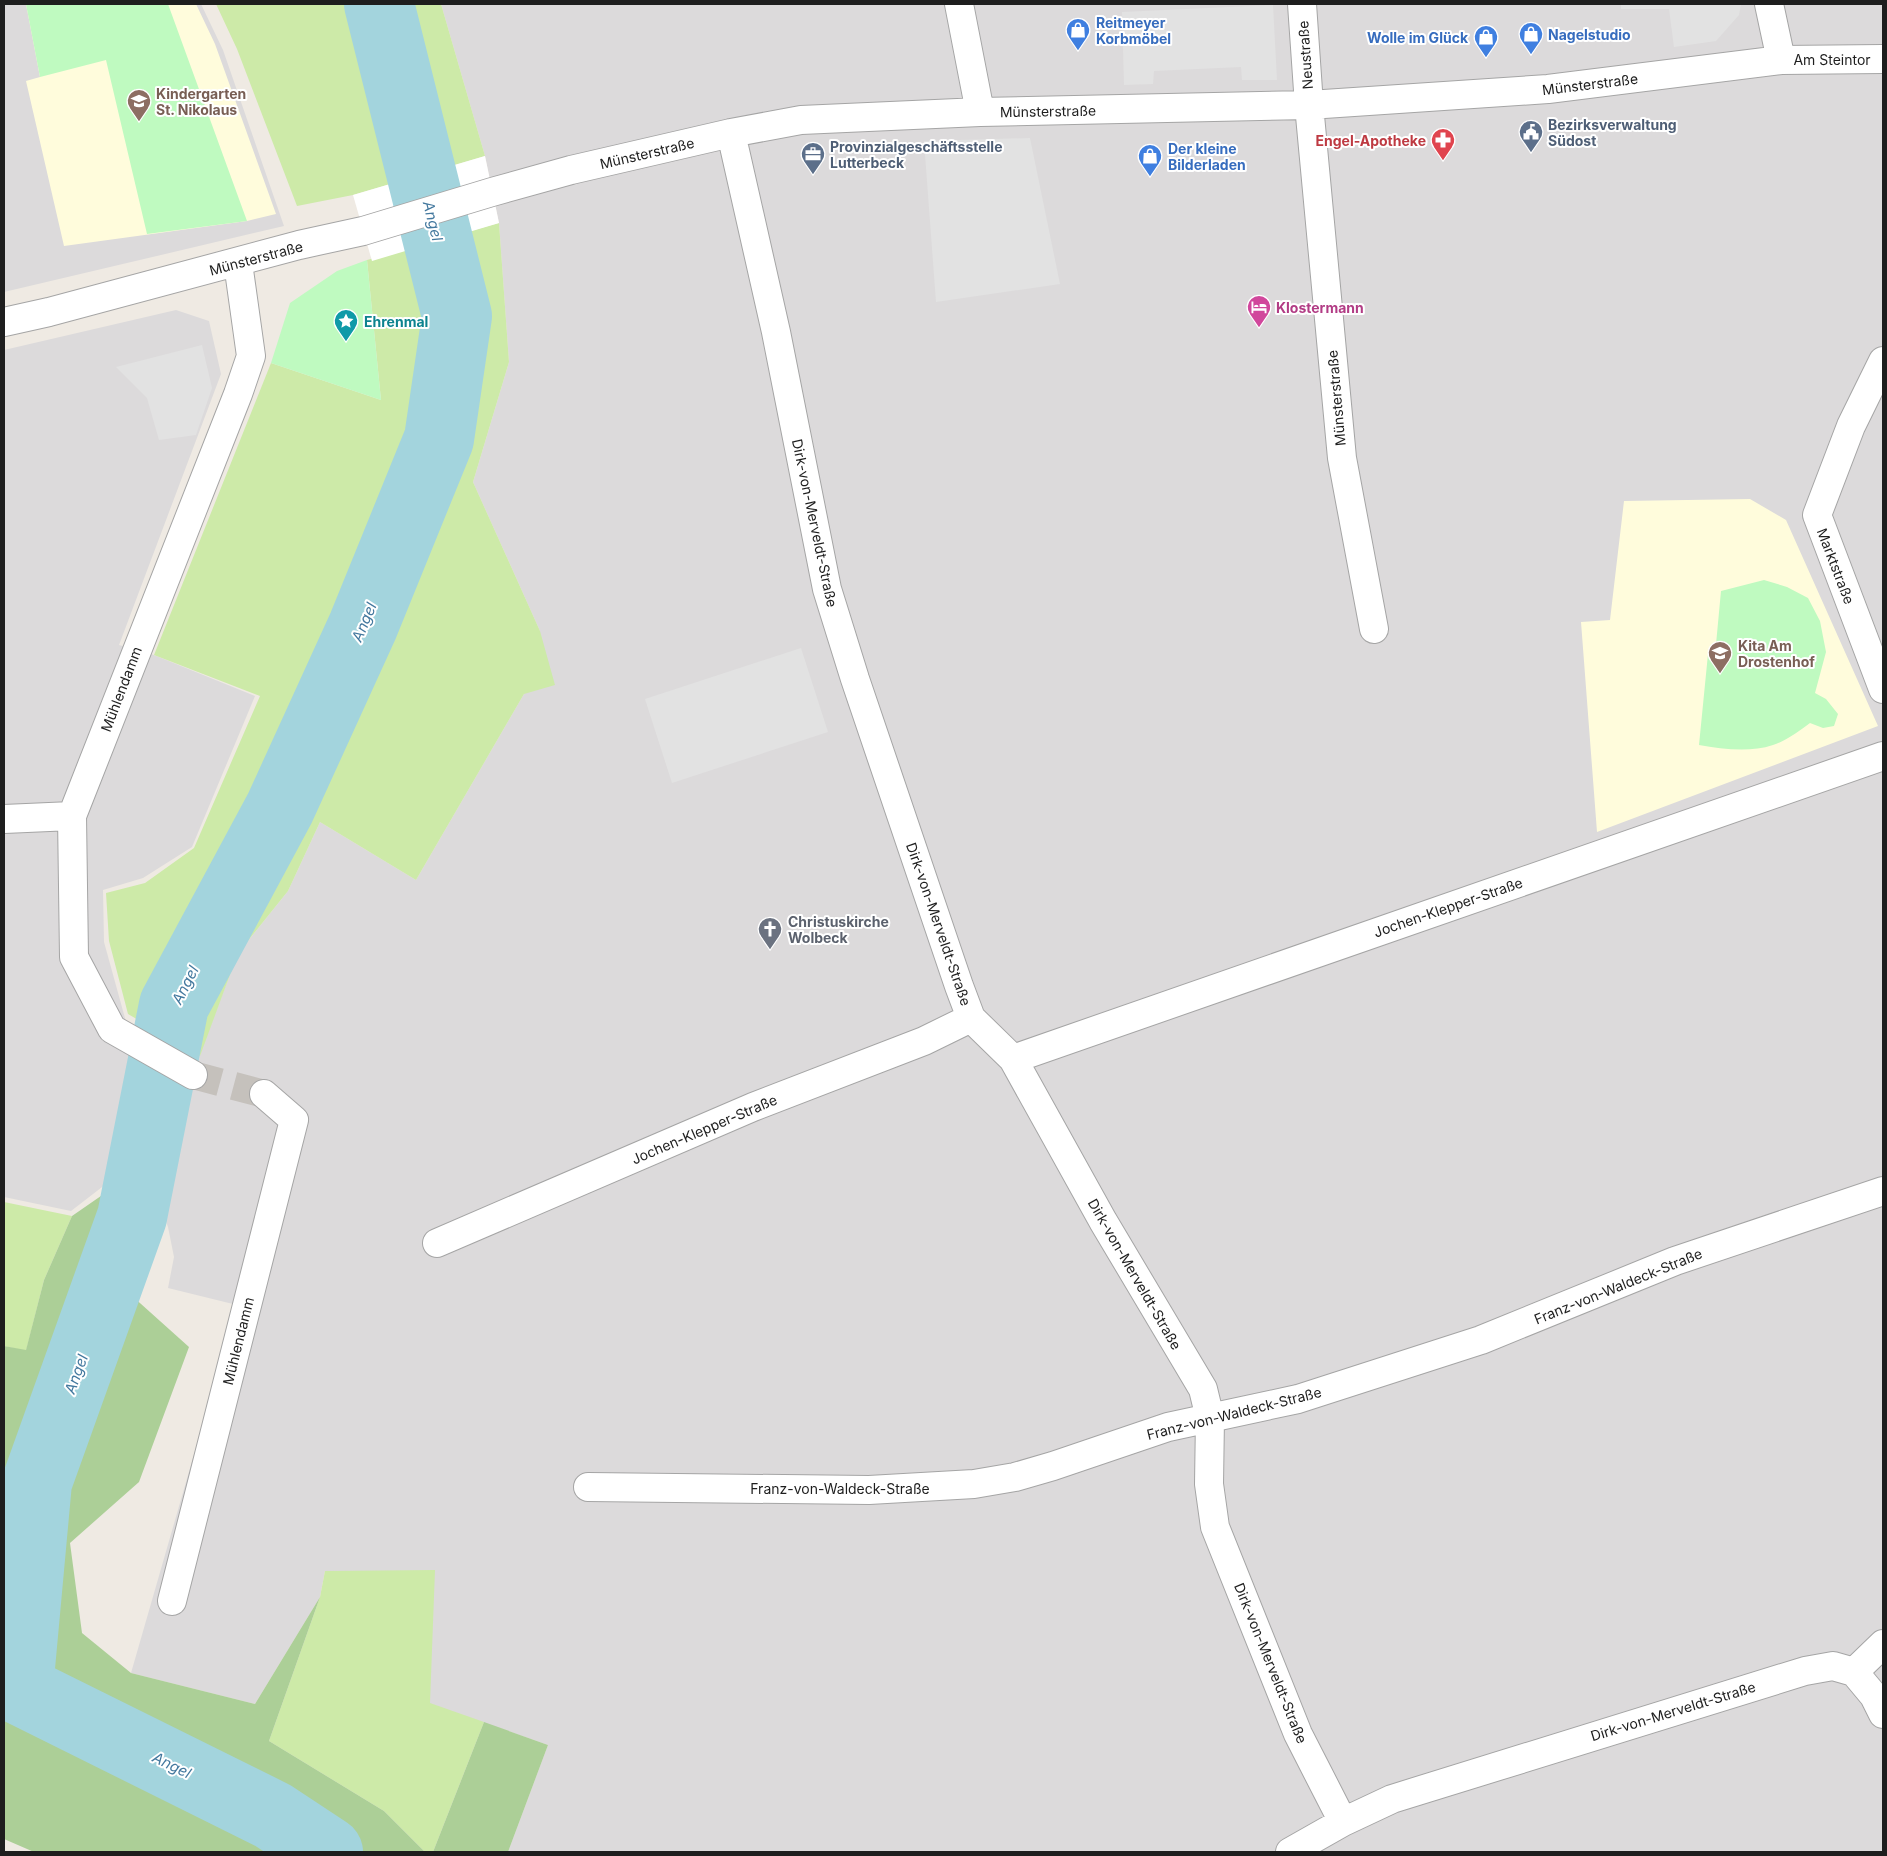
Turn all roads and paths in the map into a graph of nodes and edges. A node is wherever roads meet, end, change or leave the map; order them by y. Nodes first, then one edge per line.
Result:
1 (959, 4) edge
2 (1302, 4) edge
3 (1768, 4) edge
4 (1883, 59) edge
5 (1781, 60) junction
6 (1308, 105) junction
7 (980, 112) junction
8 (731, 133) junction
9 (238, 263) junction
10 (4, 322) edge
11 (1883, 361) edge
12 (1374, 629) dead end
13 (1883, 689) edge
14 (1883, 756) edge
15 (72, 816) junction
16 (4, 819) edge
17 (971, 1018) junction
18 (1013, 1059) junction
19 (193, 1075) tunnel mouth
20 (264, 1094) tunnel mouth
21 (1883, 1191) edge
22 (438, 1243) dead end
23 (1210, 1418) junction
24 (588, 1487) dead end
25 (172, 1601) dead end
26 (1883, 1644) edge
27 (1854, 1672) junction
28 (1883, 1714) edge
29 (1343, 1822) junction
30 (1290, 1852) edge

1 - 7 street
2 - 6 street, Neustraße
3 - 5 street
4 - 5 street, Am Steintor
5 - 6 street, Münsterstraße
6 - 7 street, Münsterstraße
6 - 12 street, Münsterstraße
7 - 8 street, Münsterstraße
8 - 9 street, Münsterstraße
8 - 17 street, Dirk-von-Merveldt-Straße
9 - 10 street, Münsterstraße
9 - 15 street, Mühlendamm
11 - 13 street, Marktstraße
14 - 18 street, Jochen-Klepper-Straße
15 - 16 street
15 - 19 street, Mühlendamm
17 - 18 street, Dirk-von-Merveldt-Straße
17 - 22 street, Jochen-Klepper-Straße
18 - 23 street, Dirk-von-Merveldt-Straße
20 - 25 street, Mühlendamm
21 - 23 street, Franz-von-Waldeck-Straße
23 - 24 street, Franz-von-Waldeck-Straße
23 - 29 street, Dirk-von-Merveldt-Straße
26 - 27 street
27 - 28 street
27 - 29 street, Dirk-von-Merveldt-Straße
29 - 30 street, Dirk-von-Merveldt-Straße

